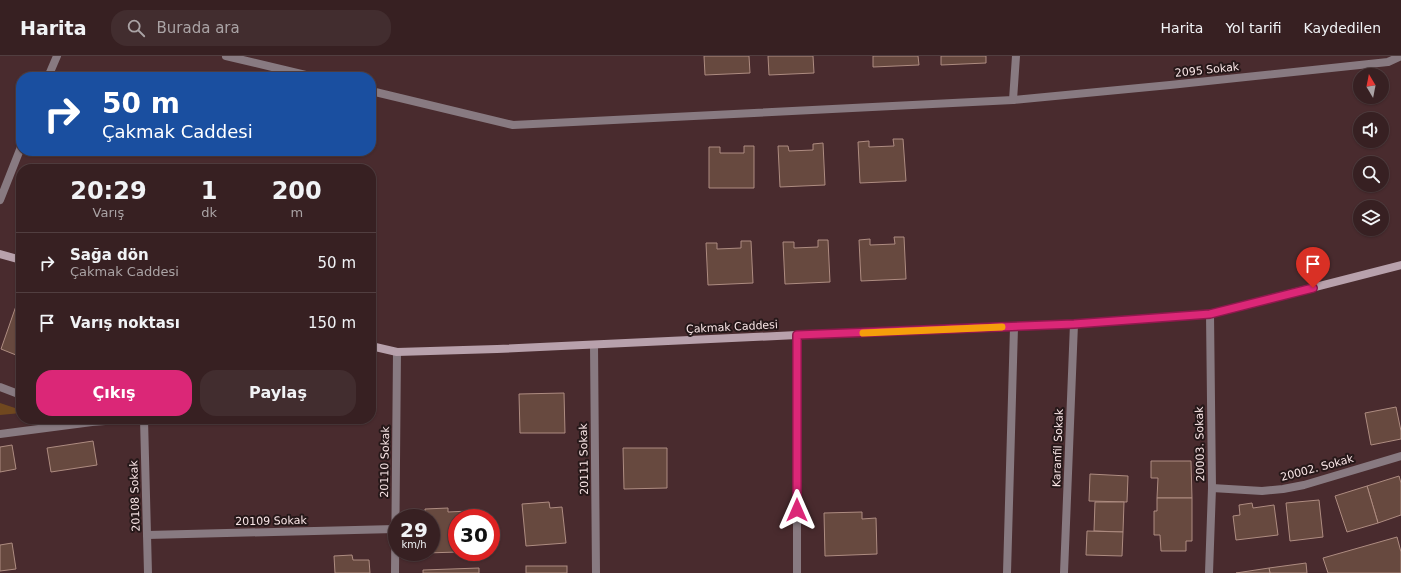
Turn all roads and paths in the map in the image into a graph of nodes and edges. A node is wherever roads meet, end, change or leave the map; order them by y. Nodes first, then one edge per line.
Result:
1 (57, 56) edge
2 (226, 56) edge
3 (1016, 56) edge
4 (1401, 56) edge
5 (50, 72) edge
6 (293, 72) edge
7 (376, 92) edge
8 (1013, 100) junction
9 (17, 156) edge
10 (0, 200) edge
11 (0, 254) edge
12 (16, 259) edge
13 (1401, 265) edge
14 (1210, 314) junction
15 (1074, 324) junction
16 (1014, 327) junction
17 (797, 335) junction
18 (594, 345) junction
19 (376, 347) edge
20 (397, 352) junction
21 (0, 387) edge
22 (16, 393) edge
23 (77, 424) edge
24 (144, 424) edge
25 (0, 434) edge
26 (1401, 456) edge
27 (1212, 488) junction
28 (395, 509) edge
29 (388, 528) edge
30 (147, 535) junction
31 (394, 561) edge
32 (148, 573) edge
33 (394, 573) edge
34 (596, 573) edge
35 (797, 573) edge
36 (1007, 573) edge
37 (1064, 573) edge
38 (1209, 573) edge

1 - 5 street
2 - 6 street
3 - 8 street
4 - 8 street, 2095 Sokak
7 - 8 street, 2095 Sokak
9 - 10 street
11 - 12 main road
13 - 14 main road, Çakmak Caddesi
14 - 15 main road, Çakmak Caddesi
14 - 27 street, 20003. Sokak
15 - 16 main road, Çakmak Caddesi
15 - 37 street, Karanfil Sokak
16 - 17 main road, Çakmak Caddesi
16 - 36 street
17 - 18 main road, Çakmak Caddesi
17 - 35 street
18 - 20 main road, Çakmak Caddesi
18 - 34 street, 20111 Sokak
19 - 20 main road, Çakmak Caddesi
20 - 28 street, 20110 Sokak
21 - 22 street
23 - 25 street
24 - 30 street, 20108 Sokak
26 - 27 street, 20002. Sokak
27 - 38 street, 20003. Sokak
29 - 30 street, 20109 Sokak
30 - 32 street, 20108 Sokak
31 - 33 street, 20110 Sokak

